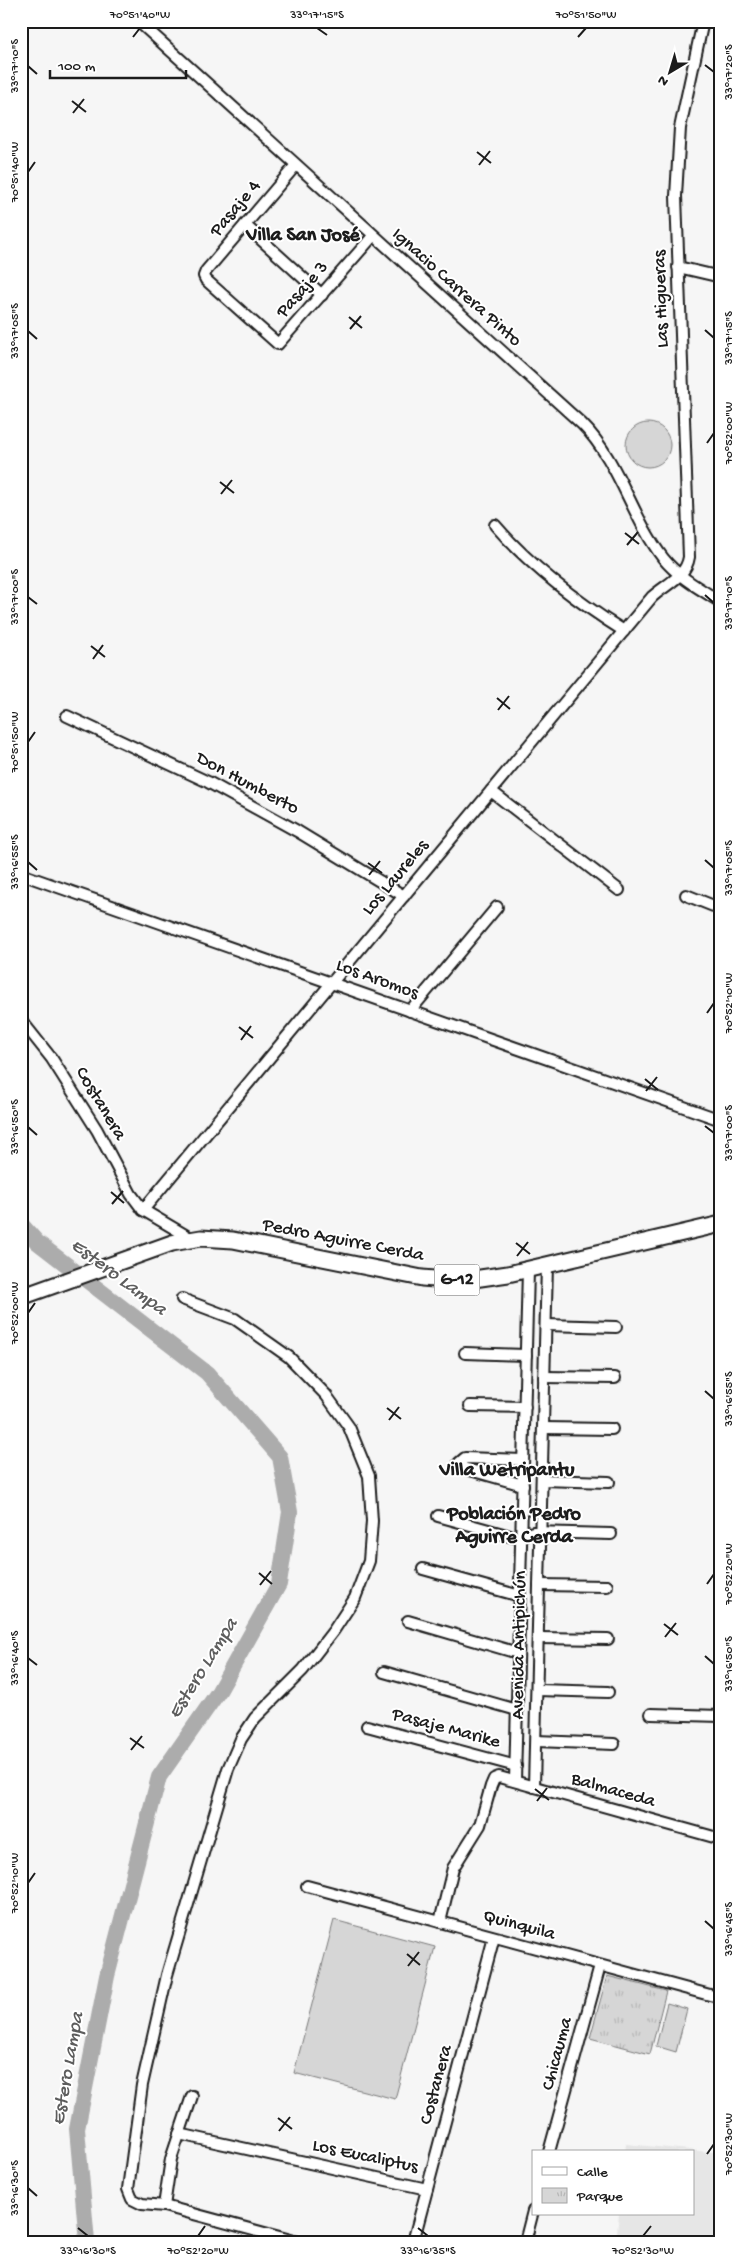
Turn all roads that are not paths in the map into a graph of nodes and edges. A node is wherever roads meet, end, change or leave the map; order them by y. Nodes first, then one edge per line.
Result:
1 (138, 21) edge
2 (703, 21) edge
3 (296, 166) junction
4 (246, 225) junction
5 (373, 236) junction
6 (682, 267) junction
7 (721, 277) edge
8 (322, 295) junction
9 (278, 344) joint
10 (495, 525) dead end
11 (681, 576) junction
12 (721, 602) edge
13 (624, 631) junction
14 (67, 716) dead end
15 (495, 794) junction
16 (21, 874) edge
17 (619, 890) dead end
18 (686, 895) dead end
19 (404, 896) junction
20 (497, 907) dead end
21 (721, 910) edge
22 (332, 983) junction
23 (410, 1011) junction
24 (21, 1020) edge
25 (721, 1120) edge
26 (143, 1210) junction
27 (721, 1224) edge
28 (192, 1239) junction
29 (547, 1265) junction
30 (528, 1270) junction
31 (21, 1297) edge
32 (182, 1299) dead end
33 (527, 1315) junction
34 (546, 1320) junction
35 (616, 1327) dead end
36 (465, 1354) dead end
37 (526, 1355) junction
38 (544, 1377) junction
39 (615, 1378) dead end
40 (470, 1406) dead end
41 (525, 1407) junction
42 (543, 1428) junction
43 (612, 1429) dead end
44 (523, 1460) junction
45 (542, 1480) junction
46 (609, 1482) dead end
47 (523, 1485) junction
48 (438, 1516) dead end
49 (522, 1519) junction
50 (541, 1520) junction
51 (541, 1533) junction
52 (611, 1534) dead end
53 (521, 1537) junction
54 (423, 1569) dead end
55 (539, 1585) junction
56 (607, 1586) dead end
57 (520, 1596) junction
58 (408, 1621) dead end
59 (538, 1638) junction
60 (608, 1639) dead end
61 (518, 1653) junction
62 (384, 1672) dead end
63 (537, 1690) junction
64 (608, 1692) dead end
65 (517, 1710) junction
66 (651, 1714) dead end
67 (721, 1716) edge
68 (367, 1726) dead end
69 (536, 1741) junction
70 (614, 1744) dead end
71 (535, 1757) junction
72 (516, 1761) junction
73 (515, 1781) junction
74 (534, 1787) junction
75 (721, 1839) edge
76 (307, 1886) dead end
77 (440, 1922) junction
78 (494, 1937) junction
79 (600, 1966) junction
80 (721, 1998) edge
81 (192, 2096) dead end
82 (178, 2134) junction
83 (550, 2150) edge
84 (427, 2189) junction
85 (164, 2206) junction
86 (532, 2216) edge
87 (298, 2242) edge
88 (413, 2242) edge
89 (525, 2242) edge

1 - 3 street, Ignacio Carrera Pinto
2 - 6 street, Las Higueras
3 - 4 street, Pasaje 4
3 - 5 street, Ignacio Carrera Pinto
4 - 8 street
4 - 9 street, Pasaje 4
5 - 8 street, Pasaje 3
5 - 11 street, Ignacio Carrera Pinto
6 - 7 street
6 - 11 street, Las Higueras
8 - 9 street, Pasaje 3
10 - 13 street
11 - 12 street, Ignacio Carrera Pinto
11 - 13 street, Los Laureles
13 - 15 street, Los Laureles
14 - 19 street, Don Humberto
15 - 17 street
15 - 19 street, Los Laureles
16 - 22 street, Los Aromos
18 - 21 street
19 - 22 street, Los Laureles
20 - 23 street
22 - 23 street, Los Aromos
22 - 26 street, Los Laureles
23 - 25 street, Los Aromos
24 - 26 street, Costanera
26 - 28 street
27 - 29 main road, Pedro Aguirre Cerda / G-12
28 - 30 main road, Pedro Aguirre Cerda / G-12
28 - 31 main road, G-12
29 - 30 main road, Pedro Aguirre Cerda / G-12
29 - 34 street, Avenida Antipichún
30 - 33 street, Avenida Antipichún
32 - 85 street
33 - 34 street
33 - 37 street, Avenida Antipichún
34 - 35 street
34 - 38 street, Avenida Antipichún
36 - 37 street
37 - 41 street, Avenida Antipichún
38 - 39 street
38 - 42 street, Avenida Antipichún
40 - 41 street
41 - 44 street, Avenida Antipichún
42 - 43 street
42 - 45 street, Avenida Antipichún
44 - 47 street, Avenida Antipichún
44 - 47 street
45 - 46 street
45 - 50 street, Avenida Antipichún
47 - 49 street, Avenida Antipichún
48 - 53 street
49 - 50 street
49 - 53 street, Avenida Antipichún
50 - 51 street, Avenida Antipichún
51 - 52 street
51 - 53 street
51 - 55 street, Avenida Antipichún
53 - 57 street, Avenida Antipichún
54 - 57 street
55 - 56 street
55 - 59 street, Avenida Antipichún
57 - 61 street, Avenida Antipichún
58 - 61 street
59 - 60 street
59 - 63 street, Avenida Antipichún
61 - 65 street, Avenida Antipichún
62 - 65 street
63 - 64 street
63 - 69 street, Avenida Antipichún
65 - 72 street, Avenida Antipichún
66 - 67 street
68 - 72 street, Pasaje Marike
69 - 70 street
69 - 71 street, Avenida Antipichún
71 - 72 street
71 - 74 street, Avenida Antipichún
72 - 73 street, Avenida Antipichún
73 - 74 street, Balmaceda
73 - 77 street, Balmaceda
74 - 75 street, Balmaceda
76 - 77 street, Quinquila
77 - 78 street, Quinquila
78 - 79 street, Quinquila
78 - 84 street, Costanera
79 - 80 street, Quinquila
79 - 83 street, Chicauma
81 - 82 street
82 - 84 street, Los Eucaliptus
82 - 85 street
84 - 88 street, Costanera
85 - 87 street
86 - 89 street

